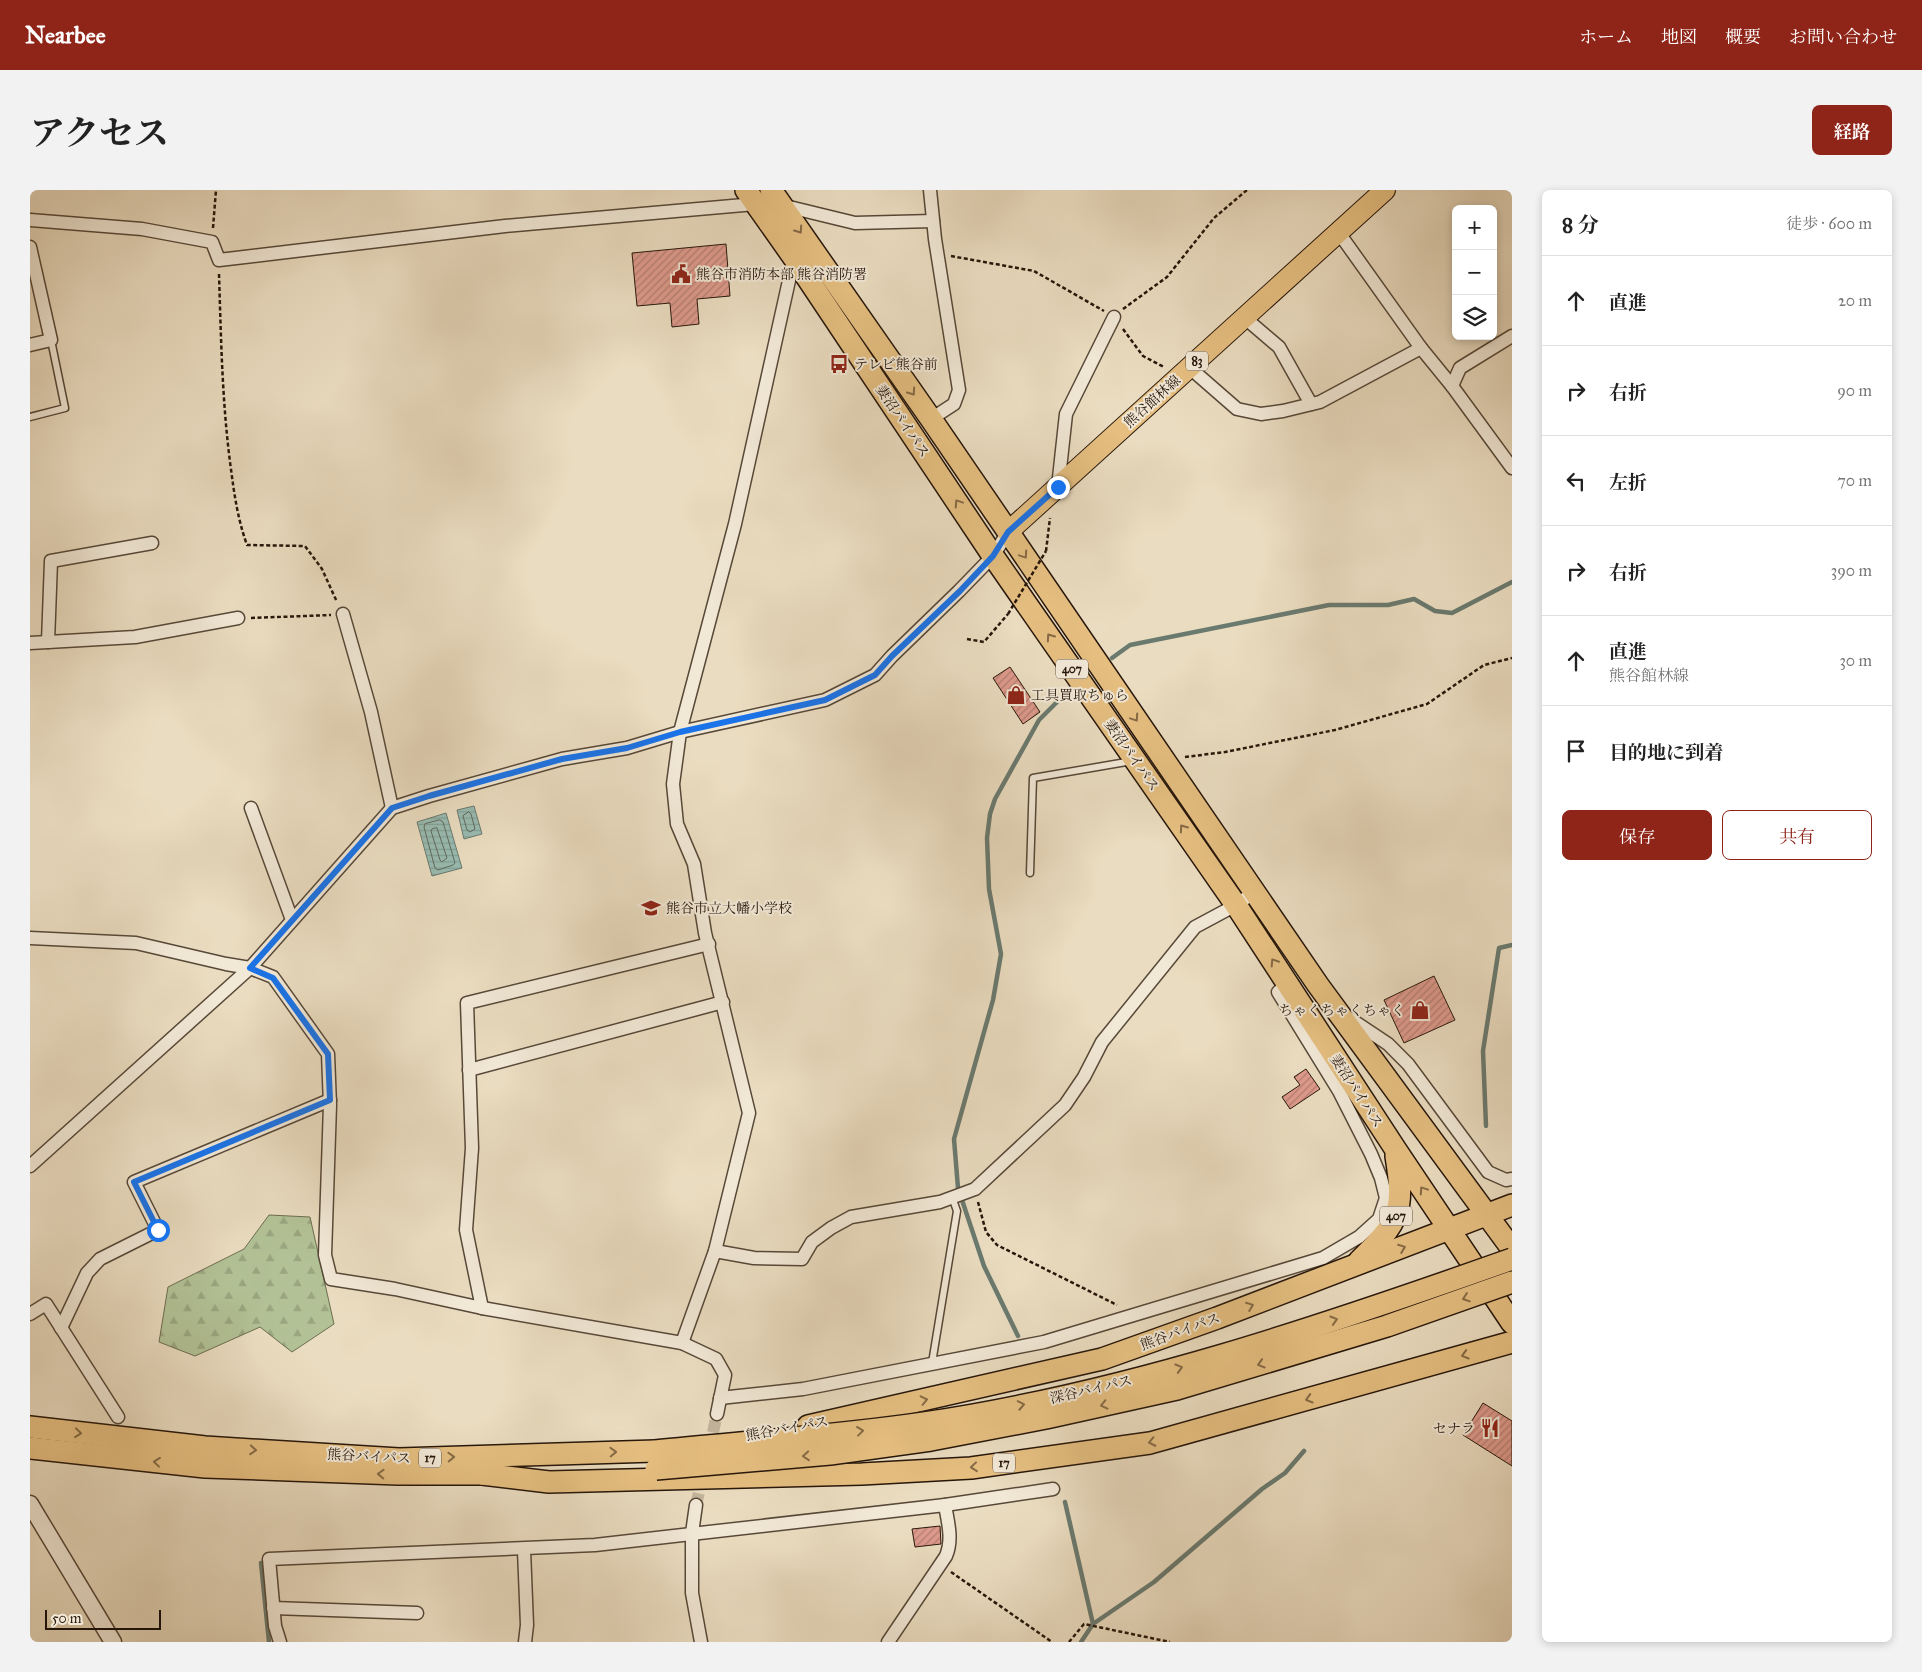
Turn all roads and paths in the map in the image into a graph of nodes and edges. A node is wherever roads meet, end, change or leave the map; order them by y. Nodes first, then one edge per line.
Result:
1 (216, 190) edge
2 (930, 190) edge
3 (1247, 190) edge
4 (1385, 190) edge
5 (778, 195) edge
6 (751, 197) edge
7 (30, 220) edge
8 (933, 221) junction
9 (770, 224) junction
10 (1339, 233) junction
11 (212, 242) junction
12 (30, 246) edge
13 (937, 254) junction
14 (794, 258) junction
15 (219, 260) junction
16 (1114, 317) junction
17 (1245, 318) junction
18 (1512, 336) edge
19 (51, 340) junction
20 (30, 346) edge
21 (1421, 348) junction
22 (1185, 372) junction
23 (1452, 386) junction
24 (1311, 404) junction
25 (30, 417) edge
26 (930, 419) junction
27 (1512, 468) edge
28 (1058, 487) junction
29 (1050, 514) dead end
30 (1008, 532) junction
31 (152, 543) dead end
32 (993, 556) junction
33 (342, 614) junction
34 (238, 618) joint
35 (966, 639) dead end
36 (48, 642) junction
37 (30, 643) edge
38 (1512, 658) edge
39 (680, 732) junction
40 (1163, 759) junction
41 (1135, 760) junction
42 (251, 808) dead end
43 (392, 808) junction
44 (1030, 873) dead end
45 (1245, 899) junction
46 (292, 920) junction
47 (30, 938) edge
48 (709, 944) junction
49 (250, 968) junction
50 (1288, 984) junction
51 (723, 1002) junction
52 (1336, 1009) junction
53 (470, 1070) junction
54 (330, 1100) junction
55 (1396, 1150) junction
56 (30, 1166) edge
57 (1512, 1179) edge
58 (972, 1190) junction
59 (953, 1197) junction
60 (1512, 1205) edge
61 (1486, 1214) junction
62 (1450, 1230) junction
63 (1512, 1249) edge
64 (715, 1251) junction
65 (1512, 1259) edge
66 (1354, 1266) junction
67 (1512, 1282) edge
68 (482, 1308) junction
69 (30, 1314) edge
70 (1136, 1315) junction
71 (1512, 1323) edge
72 (61, 1328) junction
73 (1512, 1342) edge
74 (682, 1343) junction
75 (932, 1365) junction
76 (720, 1398) junction
77 (717, 1414) tunnel mouth
78 (118, 1416) dead end
79 (30, 1427) edge
80 (30, 1448) edge
81 (205, 1457) junction
82 (655, 1460) junction
83 (482, 1474) junction
84 (1053, 1490) dead end
85 (30, 1504) edge
86 (696, 1505) tunnel mouth
87 (945, 1505) junction
88 (692, 1533) junction
89 (524, 1550) junction
90 (939, 1564) junction
91 (273, 1608) junction
92 (417, 1613) dead end
93 (114, 1642) edge
94 (280, 1642) edge
95 (525, 1642) edge
96 (702, 1642) edge
97 (888, 1642) edge
98 (1052, 1642) edge
99 (1069, 1642) edge
100 (1170, 1642) edge

1 - 11 path
2 - 8 street
3 - 16 path
4 - 10 main road, 熊谷館林線 / 83
5 - 8 street
5 - 9 street
5 -> 26 highway, 妻沼バイパス / 407
6 - 9 highway, 妻沼バイパス / 407
6 - 15 street
7 - 11 street
8 - 13 street
9 - 14 highway, 妻沼バイパス / 407
10 - 17 main road, 熊谷館林線 / 83
10 - 21 street
11 - 15 street
12 - 19 street
13 - 16 path
13 - 26 street
32 -> 14 highway, 妻沼バイパス / 407
14 - 39 street
15 - 33 path
16 - 22 path
16 - 28 street
17 - 22 main road, 熊谷館林線 / 83
17 - 24 street
18 - 23 street
19 - 20 street
19 - 25 lane
21 - 23 street
21 - 24 street
22 - 24 street
22 - 28 main road, 熊谷館林線 / 83
23 - 27 street
26 - 30 highway, 妻沼バイパス / 407
28 - 30 main road, 熊谷館林線 / 83
29 - 35 path, bridge
30 - 32 street
30 -> 40 highway, 妻沼バイパス / 407
31 - 36 street
32 - 39 street
41 -> 32 highway, 妻沼バイパス / 407
33 - 34 path
33 - 43 street
34 - 36 street
36 - 37 street
38 - 40 path
39 - 43 street
39 - 48 street
40 - 45 highway, 妻沼バイパス / 407
41 - 44 lane
45 -> 41 highway, 妻沼バイパス / 407
42 - 46 street
43 - 46 street
50 -> 45 highway, 妻沼バイパス / 407
45 - 52 highway, 妻沼バイパス / 407
45 - 58 street
46 - 49 street
47 - 49 street
48 - 51 street
48 - 53 street
49 - 54 street
49 - 56 street
50 - 55 highway, 妻沼バイパス / 407
50 - 70 street
51 - 53 street
51 - 64 street
52 - 57 street
52 - 61 highway, 妻沼バイパス / 407
53 - 68 street
54 - 68 street
54 - 72 street
62 -> 55 highway, 妻沼バイパス / 407
55 - 66 highway, 407
58 - 59 street
58 - 70 path
59 - 64 street
59 - 75 lane
60 - 61 highway, 熊谷バイパス / 17
61 - 62 highway, 熊谷バイパス / 17
61 - 63 highway, 妻沼バイパス / 407
66 -> 62 highway, 熊谷バイパス / 17
62 - 71 highway, 妻沼バイパス / 407
64 - 74 street
82 -> 65 highway, 深谷バイパス / 17, bridge
82 -> 66 highway, 熊谷バイパス / 17, bridge
67 -> 82 highway, 深谷バイパス / 17, bridge
68 - 74 street
69 - 72 street
70 - 75 street
72 - 78 street
73 -> 83 highway, 17
74 - 76 street
75 - 76 street
76 - 77 street
79 -> 81 highway, 熊谷バイパス / 17
81 -> 80 highway, 熊谷バイパス / 17
81 -> 82 highway, 熊谷バイパス / 17
83 -> 81 highway, 熊谷バイパス / 17
82 - 83 highway, 熊谷バイパス / 17
84 - 87 street
85 - 93 street
86 - 88 street
87 - 88 street
87 - 90 street
88 - 89 street
88 - 96 street
89 - 91 street
89 - 95 street
90 - 97 street
90 - 98 path
91 - 92 street
91 - 94 street
99 - 100 path

